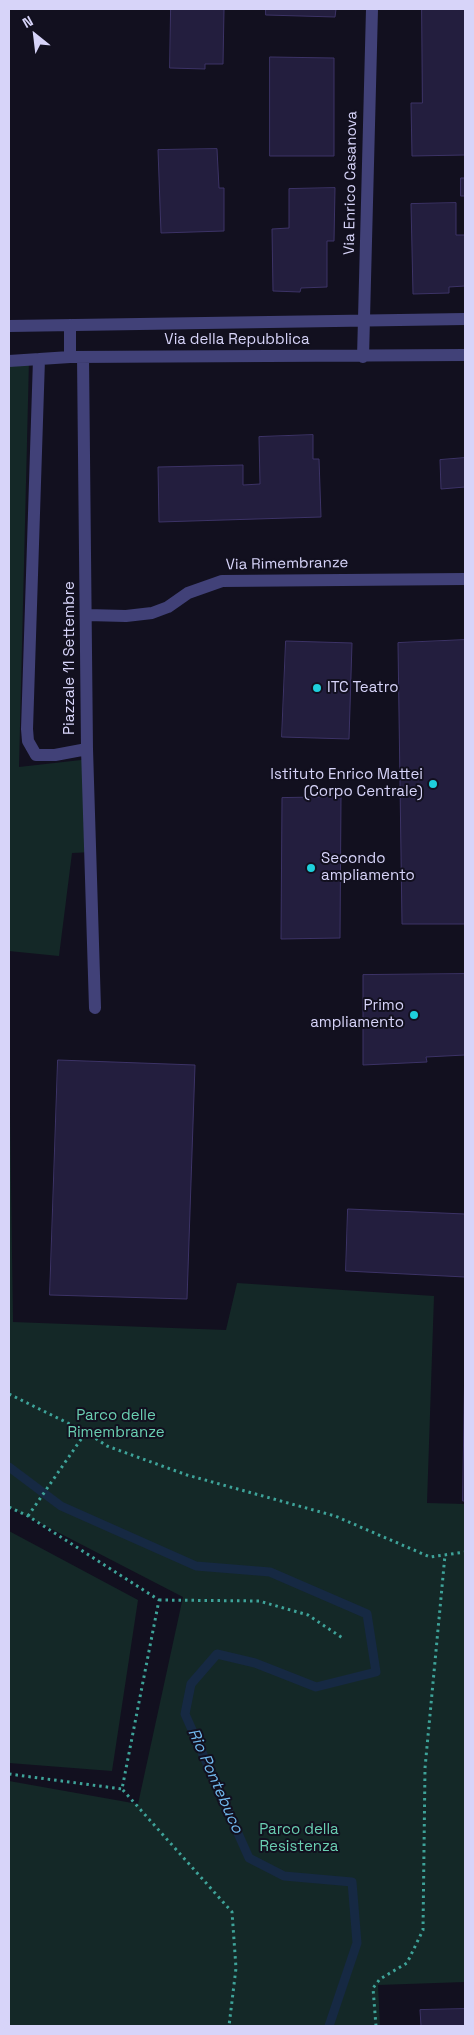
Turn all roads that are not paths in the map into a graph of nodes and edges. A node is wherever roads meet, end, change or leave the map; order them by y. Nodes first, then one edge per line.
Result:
1 (372, 9) edge
2 (465, 319) edge
3 (364, 320) junction
4 (70, 325) junction
5 (9, 326) edge
6 (465, 355) edge
7 (70, 357) junction
8 (83, 357) junction
9 (363, 357) junction
10 (39, 359) junction
11 (9, 361) edge
12 (465, 580) edge
13 (87, 615) junction
14 (87, 749) junction
15 (95, 1008) dead end

1 - 3 street, Via Enrico Casanova
2 - 3 street, Via della Repubblica
3 - 4 street, Via della Repubblica
3 - 9 street, Via Enrico Casanova
4 - 5 street, Via della Repubblica
4 - 7 street
6 - 9 street, Via della Repubblica
7 - 8 street, Via della Repubblica
7 - 10 street, Via della Repubblica
8 - 9 street, Via della Repubblica
8 - 13 street, Piazzale 11 Settembre
10 - 11 street, Via della Repubblica
10 - 14 street, Piazzale 11 Settembre
12 - 13 street, Via Rimembranze
13 - 14 street, Piazzale 11 Settembre
14 - 15 street

